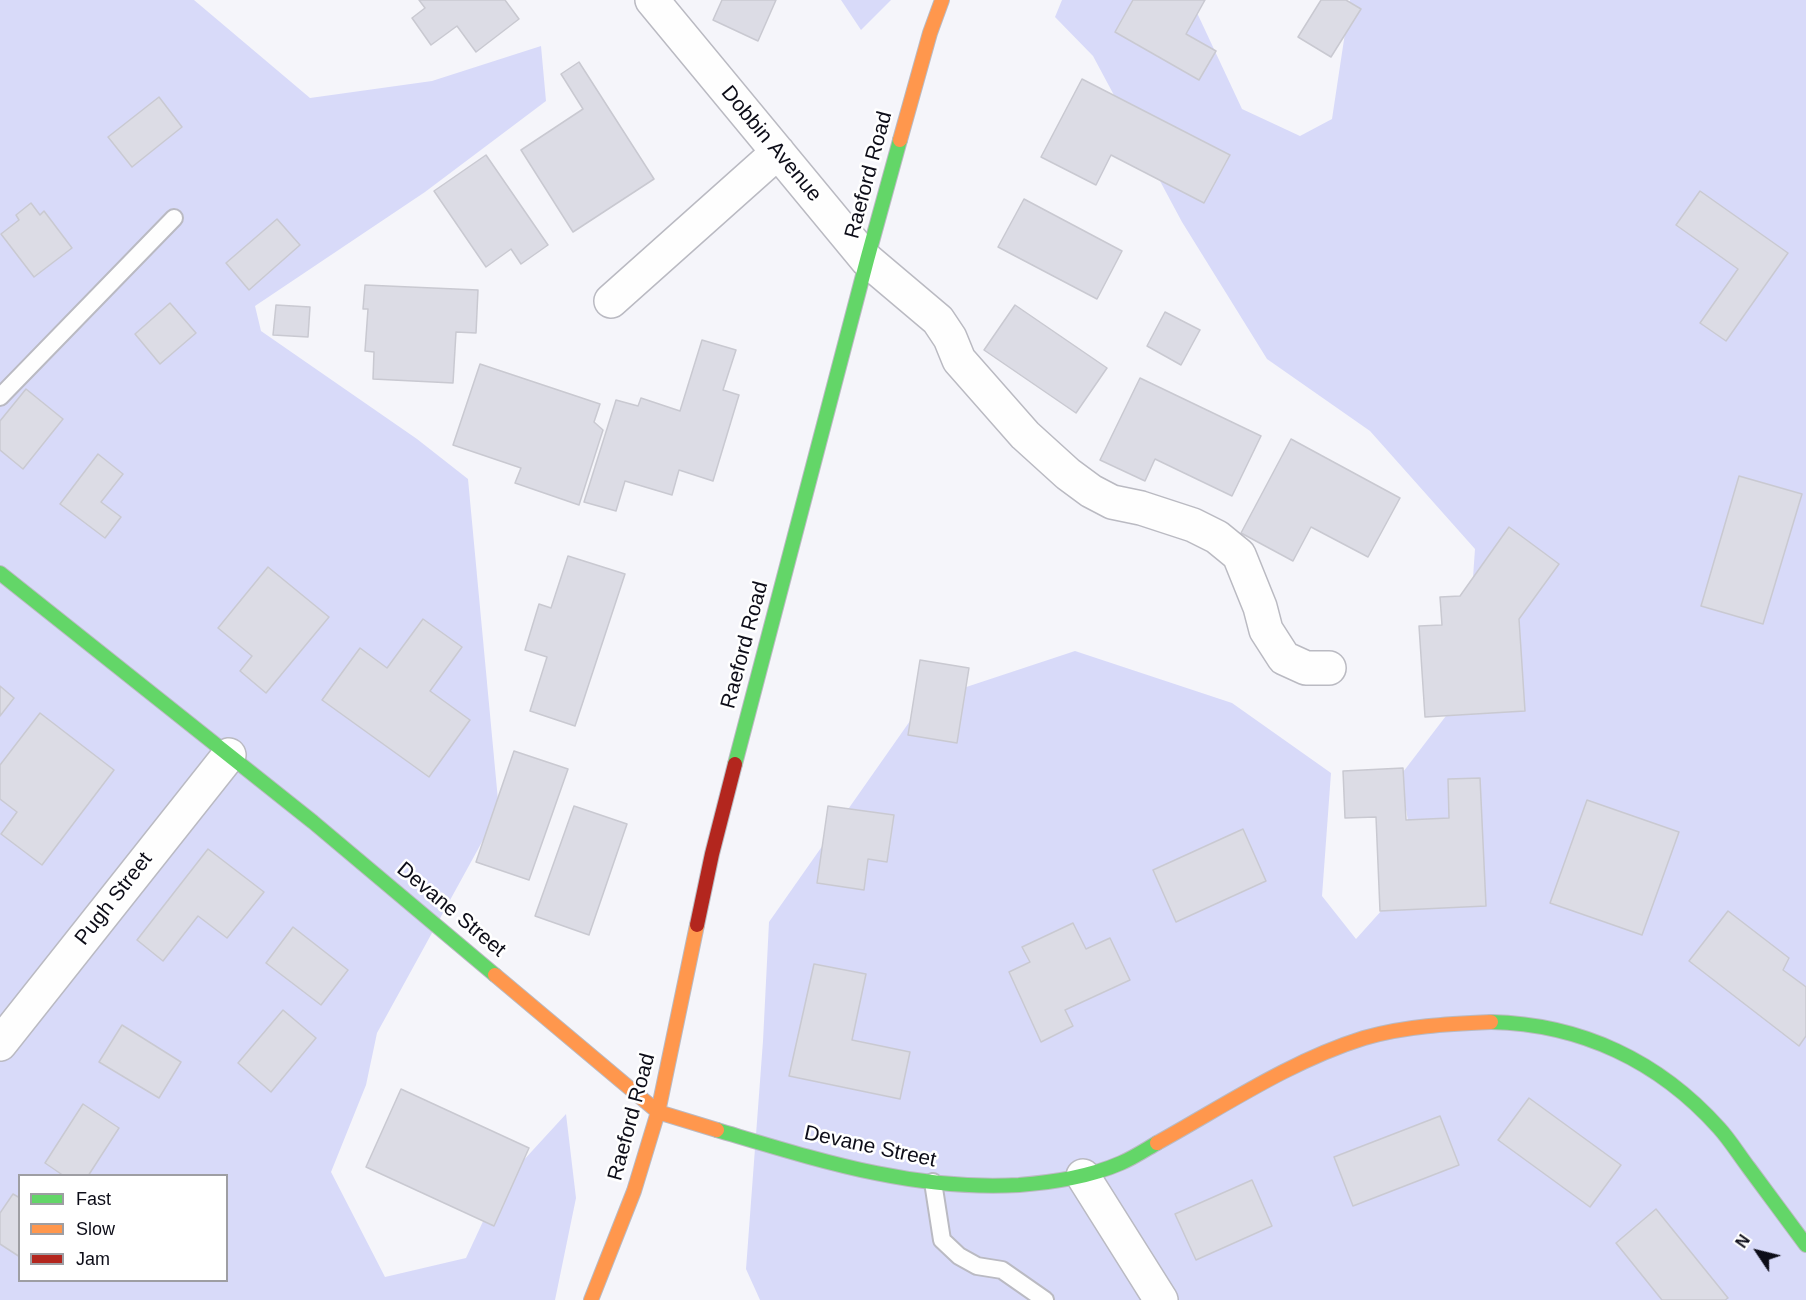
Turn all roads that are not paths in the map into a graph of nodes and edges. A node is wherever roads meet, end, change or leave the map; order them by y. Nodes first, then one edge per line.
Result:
1 (652, 0) edge
2 (942, 0) edge
3 (778, 152) junction
4 (174, 218) dead end
5 (867, 260) junction
6 (611, 301) dead end
7 (0, 397) edge
8 (0, 573) edge
9 (1329, 668) dead end
10 (229, 755) junction
11 (0, 1044) edge
12 (658, 1112) junction
13 (1083, 1176) junction
14 (933, 1182) junction
15 (1806, 1245) edge
16 (591, 1300) edge
17 (1045, 1300) edge
18 (1161, 1300) edge

1 - 3 street, Dobbin Avenue
2 - 5 street, Raeford Road
3 - 5 street, Dobbin Avenue
3 - 6 street
4 - 7 lane
5 - 9 street, Dobbin Avenue
5 - 12 street, Raeford Road
8 - 10 street, Devane Street
10 - 11 street, Pugh Street
10 - 12 street, Devane Street
12 - 14 street, Devane Street
12 - 16 street, Raeford Road
13 - 14 street, Devane Street
13 - 15 street, Devane Street
13 - 18 street
14 - 17 lane

